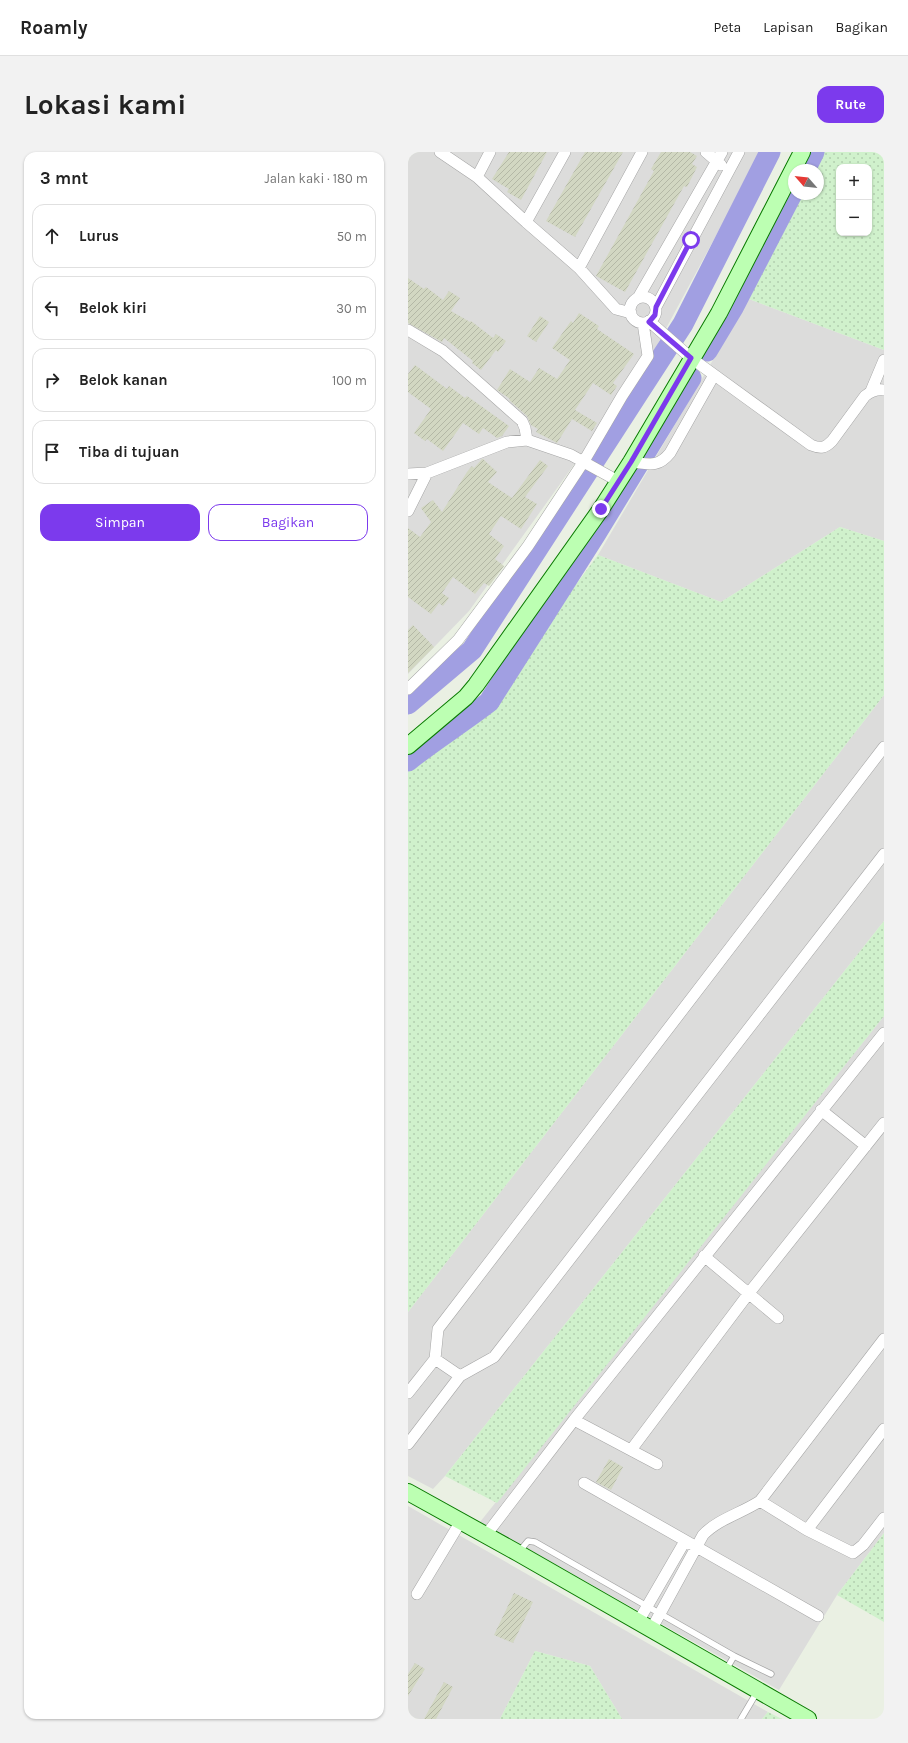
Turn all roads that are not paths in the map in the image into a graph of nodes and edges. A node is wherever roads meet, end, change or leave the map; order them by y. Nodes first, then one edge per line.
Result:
1 (440, 152) edge
2 (490, 152) edge
3 (564, 152) edge
4 (642, 152) edge
5 (706, 152) edge
6 (739, 152) edge
7 (802, 152) edge
8 (719, 157) edge
9 (728, 171) junction
10 (477, 177) junction
11 (526, 222) junction
12 (579, 268) junction
13 (638, 298) junction
14 (656, 307) junction
15 (630, 313) junction
16 (646, 322) junction
17 (408, 330) edge
18 (687, 355) junction
19 (884, 360) edge
20 (714, 375) junction
21 (884, 390) edge
22 (871, 391) junction
23 (527, 440) junction
24 (587, 463) junction
25 (637, 463) junction
26 (408, 474) edge
27 (427, 474) junction
28 (613, 478) junction
29 (408, 511) edge
30 (408, 689) edge
31 (408, 746) edge
32 (884, 747) edge
33 (884, 854) edge
34 (884, 1033) edge
35 (821, 1110) junction
36 (884, 1123) edge
37 (866, 1146) junction
38 (704, 1256) junction
39 (749, 1293) junction
40 (778, 1318) dead end
41 (884, 1339) edge
42 (435, 1359) junction
43 (460, 1376) junction
44 (408, 1393) edge
45 (574, 1420) junction
46 (884, 1429) edge
47 (408, 1444) edge
48 (631, 1450) junction
49 (657, 1464) dead end
50 (584, 1483) dead end
51 (408, 1492) edge
52 (760, 1501) junction
53 (884, 1518) edge
54 (461, 1521) junction
55 (807, 1530) junction
56 (486, 1535) junction
57 (685, 1541) junction
58 (696, 1547) junction
59 (518, 1553) junction
60 (417, 1594) dead end
61 (648, 1606) junction
62 (660, 1613) junction
63 (818, 1616) dead end
64 (644, 1626) junction
65 (734, 1656) junction
66 (725, 1672) junction
67 (771, 1674) dead end
68 (758, 1691) junction
69 (741, 1719) edge
70 (808, 1719) edge

1 - 10 street
2 - 10 street
3 - 11 street
4 - 12 street
5 - 8 street
6 - 9 street
7 - 18 street
8 - 9 street
8 - 13 street
9 - 14 street
10 - 11 street
11 - 12 street
12 - 15 street
13 - 14 street
13 - 15 street
14 - 16 street
15 - 16 street
16 - 18 street
16 - 24 street
17 - 23 street
18 - 20 street
18 - 25 street
19 - 22 street
20 - 22 street
20 - 25 street
21 - 22 street
23 - 24 street
23 - 27 street
24 - 28 street
24 - 30 street
25 - 28 street
26 - 27 street
27 - 29 street
28 - 31 street
32 - 42 street
33 - 43 street
34 - 35 street
35 - 37 street
35 - 38 street
36 - 37 street
37 - 39 street
38 - 39 street
38 - 45 street
39 - 40 street
39 - 48 street
41 - 52 street
42 - 43 street
42 - 44 street
43 - 47 street
45 - 48 street
45 - 56 street
46 - 55 street
48 - 49 street
50 - 57 street
51 - 54 street
52 - 55 street
52 - 58 street
53 - 55 street
54 - 56 street
54 - 60 street
56 - 59 street
57 - 58 street
57 - 61 street
58 - 62 street
58 - 63 street
59 - 61 lane
59 - 64 street
61 - 62 lane
61 - 64 street
62 - 64 street
62 - 65 lane
64 - 66 street
65 - 66 lane
65 - 67 lane
66 - 68 street
68 - 69 lane
68 - 70 street

